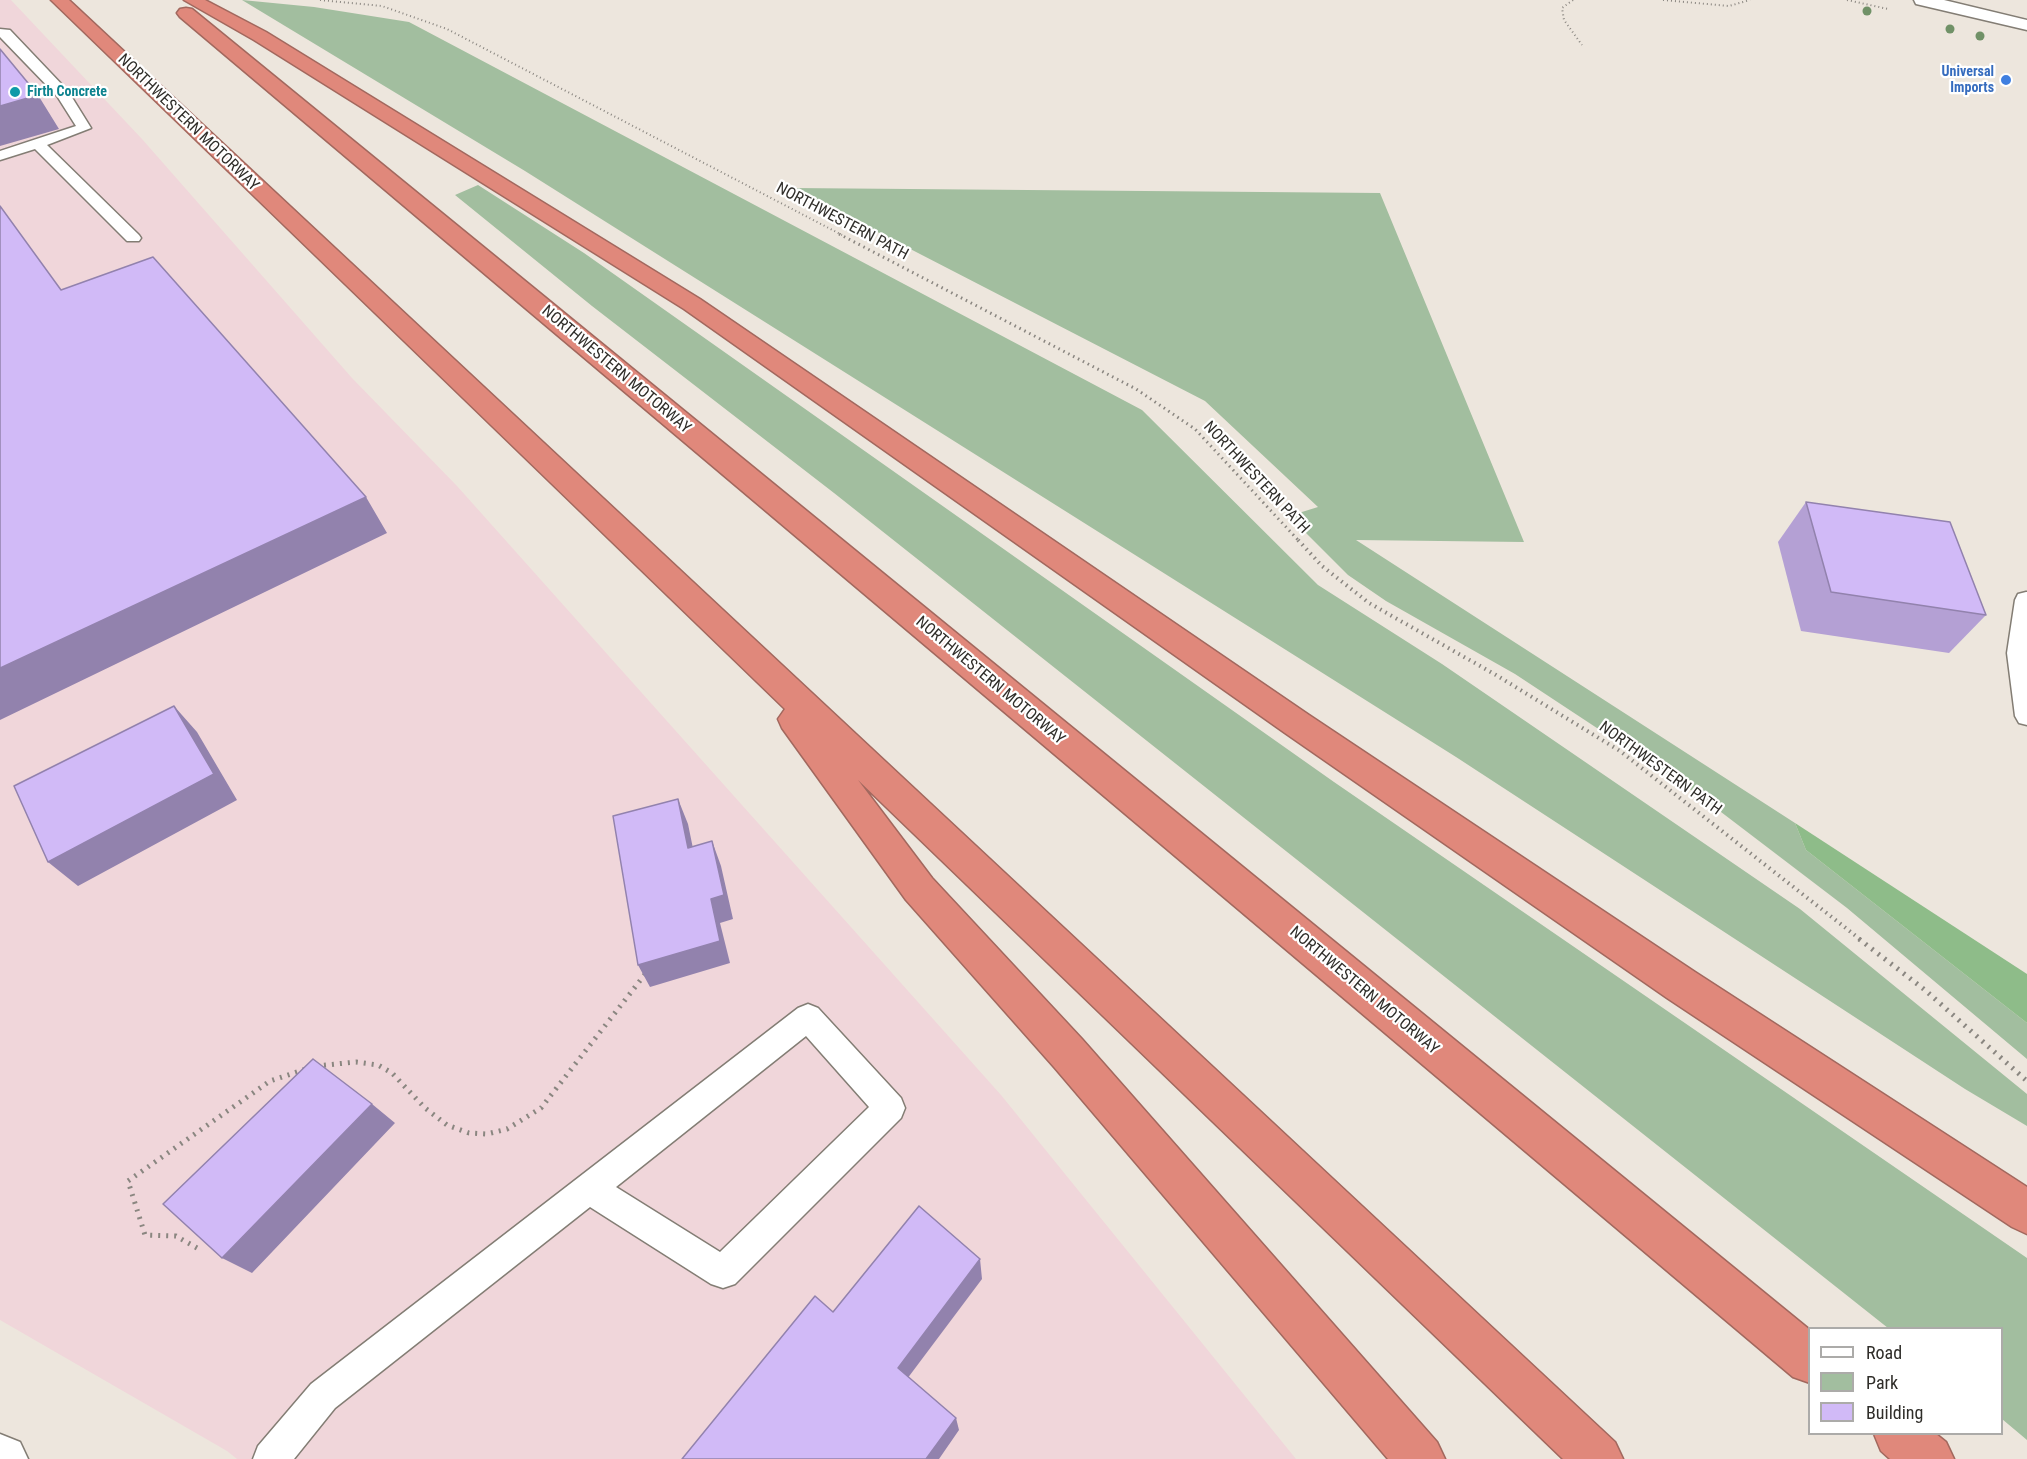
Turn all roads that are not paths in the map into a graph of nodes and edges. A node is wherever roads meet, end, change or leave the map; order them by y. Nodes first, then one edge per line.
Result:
1 (59, 0) edge
2 (171, 0) edge
3 (192, 0) edge
4 (1922, 0) edge
5 (2027, 25) edge
6 (0, 33) edge
7 (39, 145) junction
8 (0, 156) edge
9 (133, 238) dead end
10 (2026, 600) edge
11 (743, 650) junction
12 (2027, 716) edge
13 (589, 1188) junction
14 (2027, 1212) edge
15 (1808, 1359) edge
16 (1899, 1435) edge
17 (271, 1459) edge
18 (1420, 1459) edge
19 (1598, 1459) edge
20 (1929, 1459) edge

1 - 11 highway, NORTHWESTERN MOTORWAY
2 - 15 highway, NORTHWESTERN MOTORWAY
3 - 14 highway
4 - 5 main road
6 - 7 lane
7 - 8 lane
7 - 9 lane
10 - 12 lane
11 - 18 highway
11 - 19 highway, NORTHWESTERN MOTORWAY
13 - 13 lane
13 - 17 lane
16 - 20 highway

